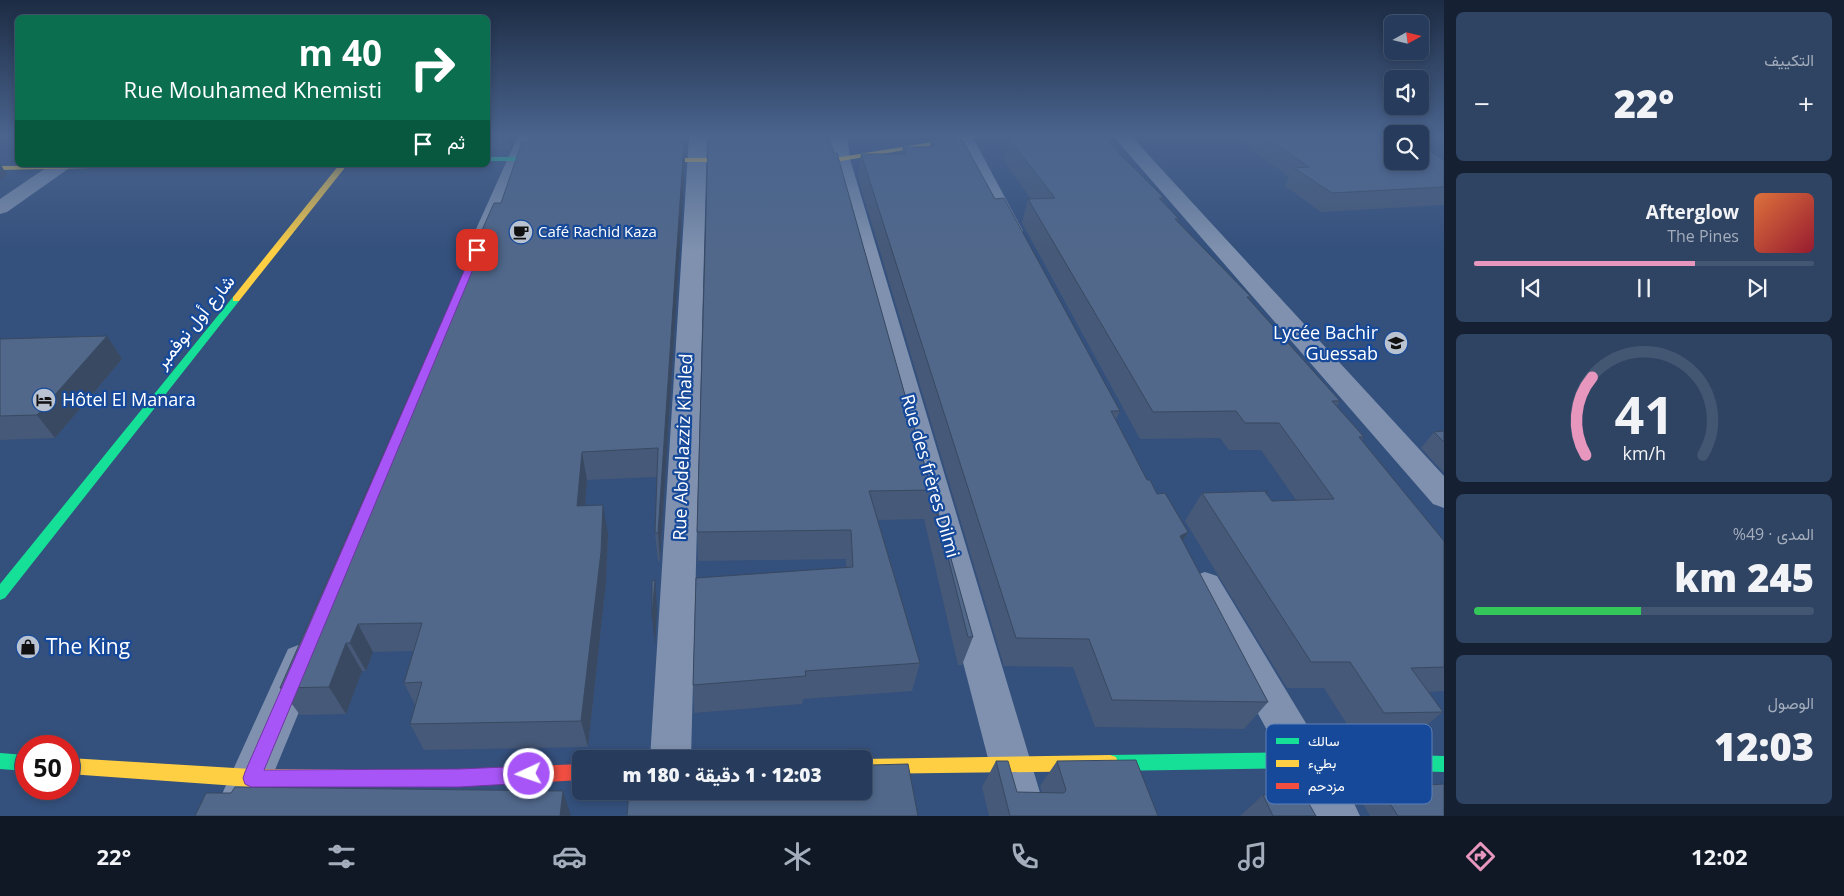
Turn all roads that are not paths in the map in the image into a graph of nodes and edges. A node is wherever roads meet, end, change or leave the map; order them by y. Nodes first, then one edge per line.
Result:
1 (48, 174) edge
2 (336, 174) edge
3 (502, 174) edge
4 (696, 174) edge
5 (847, 174) edge
6 (988, 174) edge
7 (1155, 174) edge
8 (0, 208) edge
9 (1024, 252) edge
10 (473, 259) edge
11 (1444, 496) edge
12 (1193, 566) edge
13 (0, 594) edge
14 (314, 633) edge
15 (1286, 724) edge
16 (670, 750) edge
17 (0, 761) edge
18 (1266, 761) edge
19 (15, 762) edge
20 (1012, 765) junction
21 (872, 766) edge
22 (80, 767) edge
23 (572, 772) edge
24 (251, 778) junction
25 (668, 800) edge
26 (1331, 804) edge
27 (234, 816) edge
28 (667, 816) edge
29 (1025, 816) edge
30 (1338, 816) edge

1 - 8 street
2 - 13 main road, شارع أول نوفمبر
3 - 10 street
4 - 16 street, Rue Abdelazziz Khaled
5 - 20 street, Rue des frères Dilmi
6 - 9 street
7 - 11 street
12 - 15 street
14 - 24 street
17 - 19 main road
18 - 20 main road
20 - 21 main road
20 - 29 street, Rue des frères Dilmi
22 - 24 main road
23 - 24 main road
24 - 27 street
25 - 28 street
26 - 30 street

